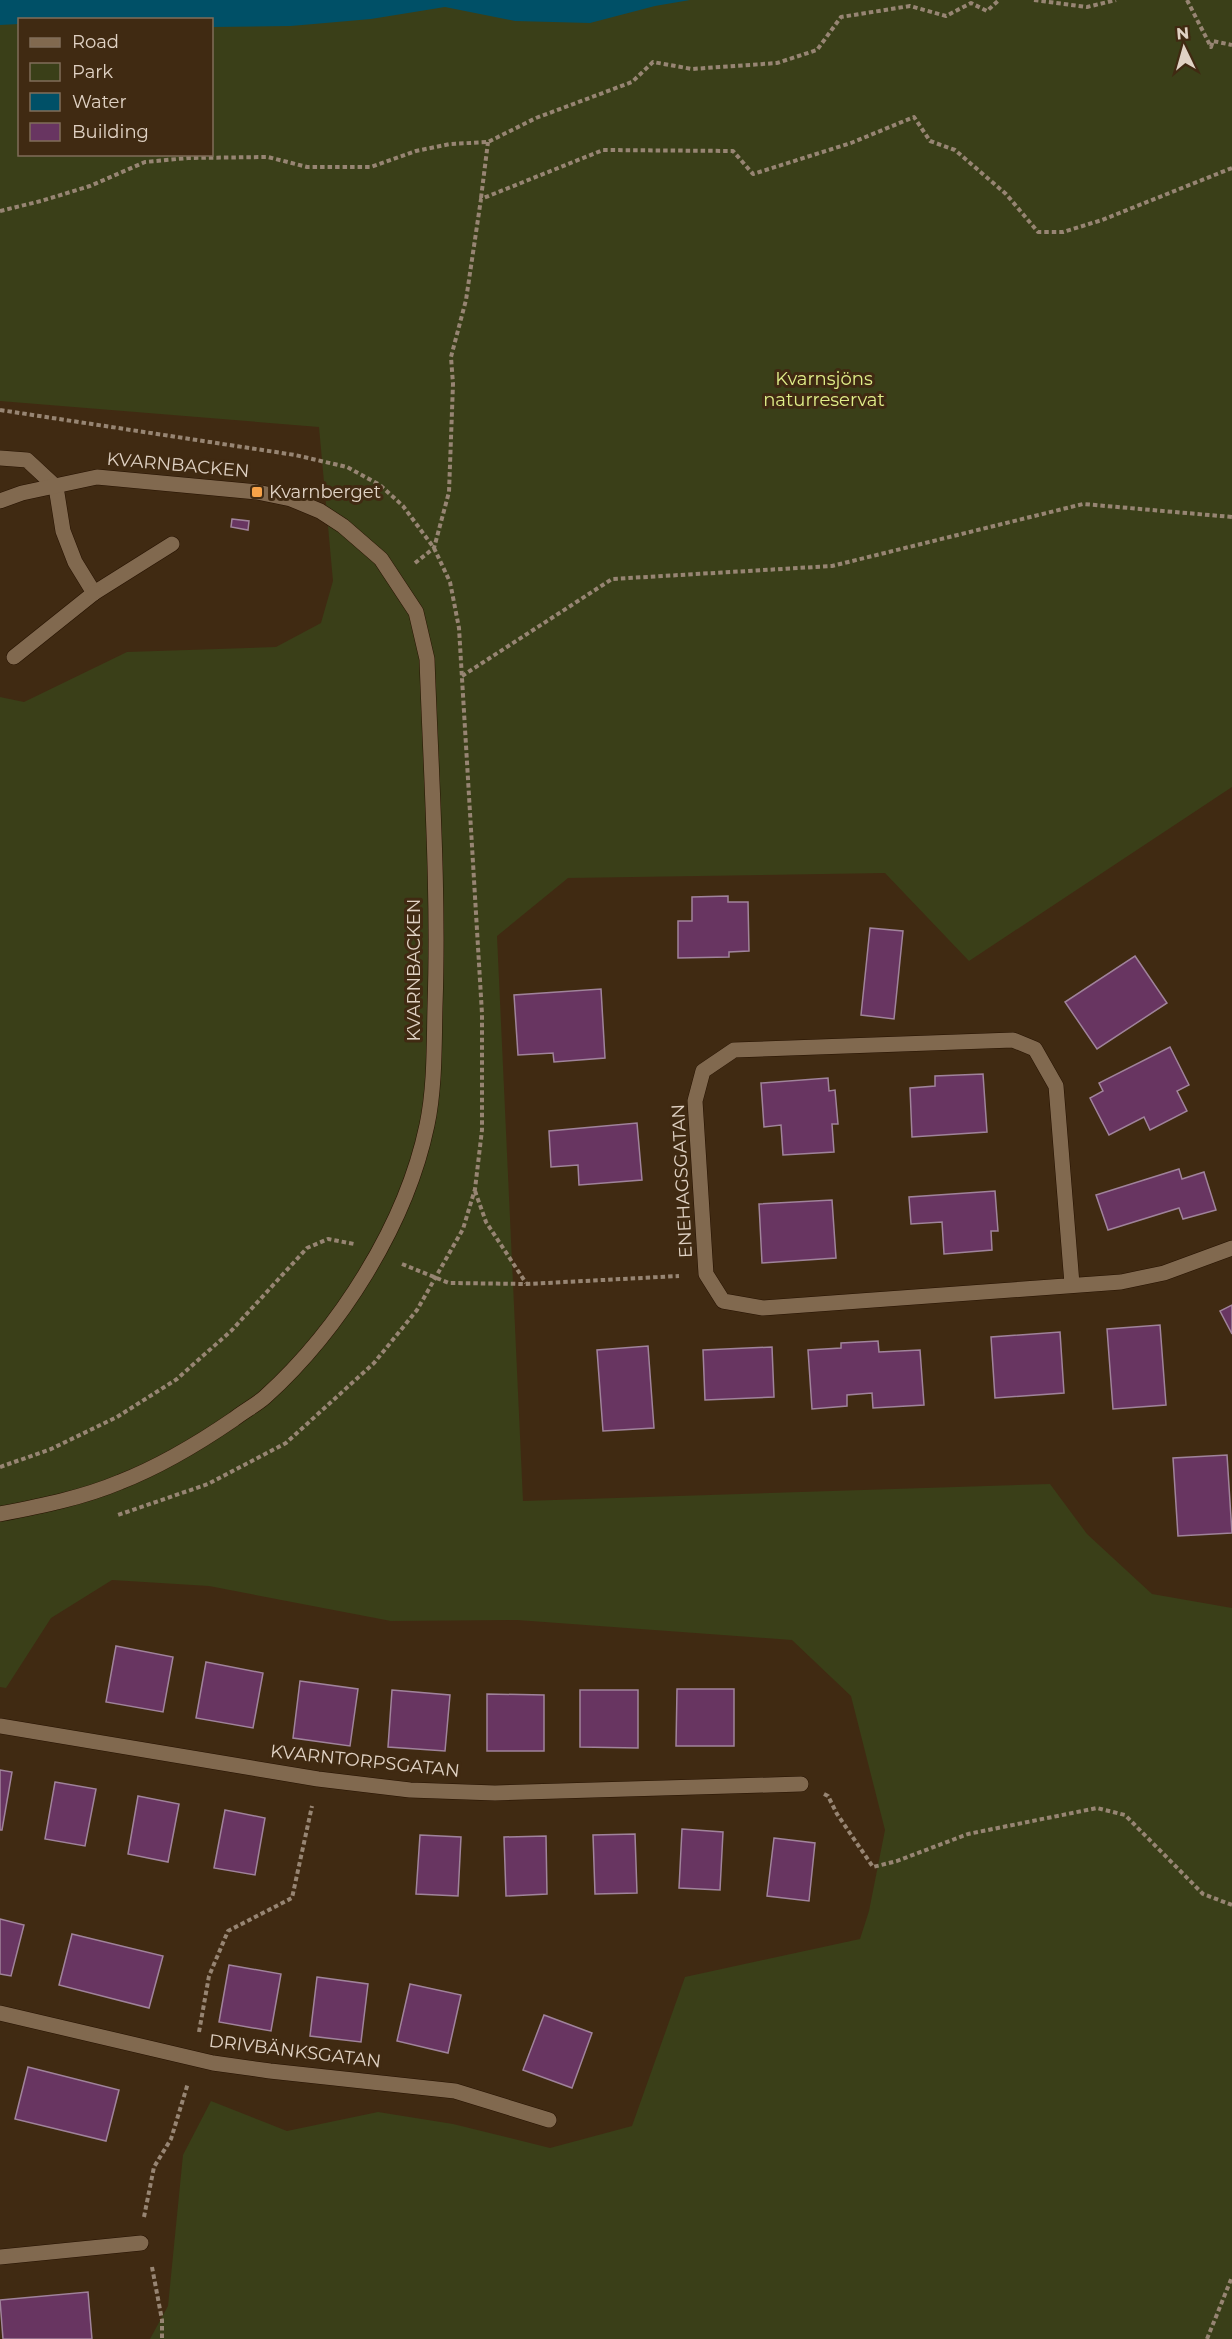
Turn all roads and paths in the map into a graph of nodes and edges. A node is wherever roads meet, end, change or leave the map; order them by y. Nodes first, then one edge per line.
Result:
1 (999, 0) edge
2 (1034, 0) edge
3 (1116, 0) edge
4 (1187, 0) edge
5 (1232, 45) edge
6 (488, 142) junction
7 (1232, 168) edge
8 (481, 199) junction
9 (0, 211) edge
10 (0, 410) edge
11 (0, 458) edge
12 (56, 487) junction
13 (0, 501) edge
14 (1232, 518) edge
15 (172, 544) dead end
16 (434, 548) junction
17 (396, 579) junction
18 (94, 593) junction
19 (14, 657) dead end
20 (461, 676) junction
21 (475, 1189) junction
22 (1232, 1248) edge
23 (379, 1254) junction
24 (706, 1274) junction
25 (436, 1278) junction
26 (527, 1284) junction
27 (1072, 1284) junction
28 (0, 1467) edge
29 (0, 1514) edge
30 (113, 1516) dead end
31 (0, 1726) edge
32 (318, 1779) junction
33 (801, 1784) joint
34 (1232, 1905) edge
35 (209, 1976) dead end
36 (0, 2013) edge
37 (549, 2120) dead end
38 (154, 2167) dead end
39 (141, 2243) junction
40 (0, 2257) edge
41 (1232, 2277) edge
42 (162, 2339) edge
43 (1207, 2339) edge

1 - 6 path
2 - 3 path
4 - 5 path
6 - 8 path
6 - 9 path
7 - 8 path
8 - 16 path
10 - 16 path
11 - 12 street
12 - 13 street, KVARNBACKEN
12 - 17 street, KVARNBACKEN
12 - 18 street
14 - 20 path
15 - 18 street
16 - 17 path
16 - 20 path
17 - 23 street, KVARNBACKEN
18 - 19 street
20 - 21 path
21 - 25 path
21 - 26 path
22 - 27 street, ENEHAGSGATAN
23 - 25 path
23 - 28 path
23 - 29 street, KVARNBACKEN
24 - 26 path
24 - 27 street, ENEHAGSGATAN
24 - 27 street, ENEHAGSGATAN
25 - 26 path
25 - 30 path
31 - 32 street, KVARNTORPSGATAN
32 - 33 street, KVARNTORPSGATAN
32 - 35 path
33 - 34 path
36 - 37 street, DRIVBÄNKSGATAN
38 - 39 path
39 - 40 street
39 - 42 path
41 - 43 path

